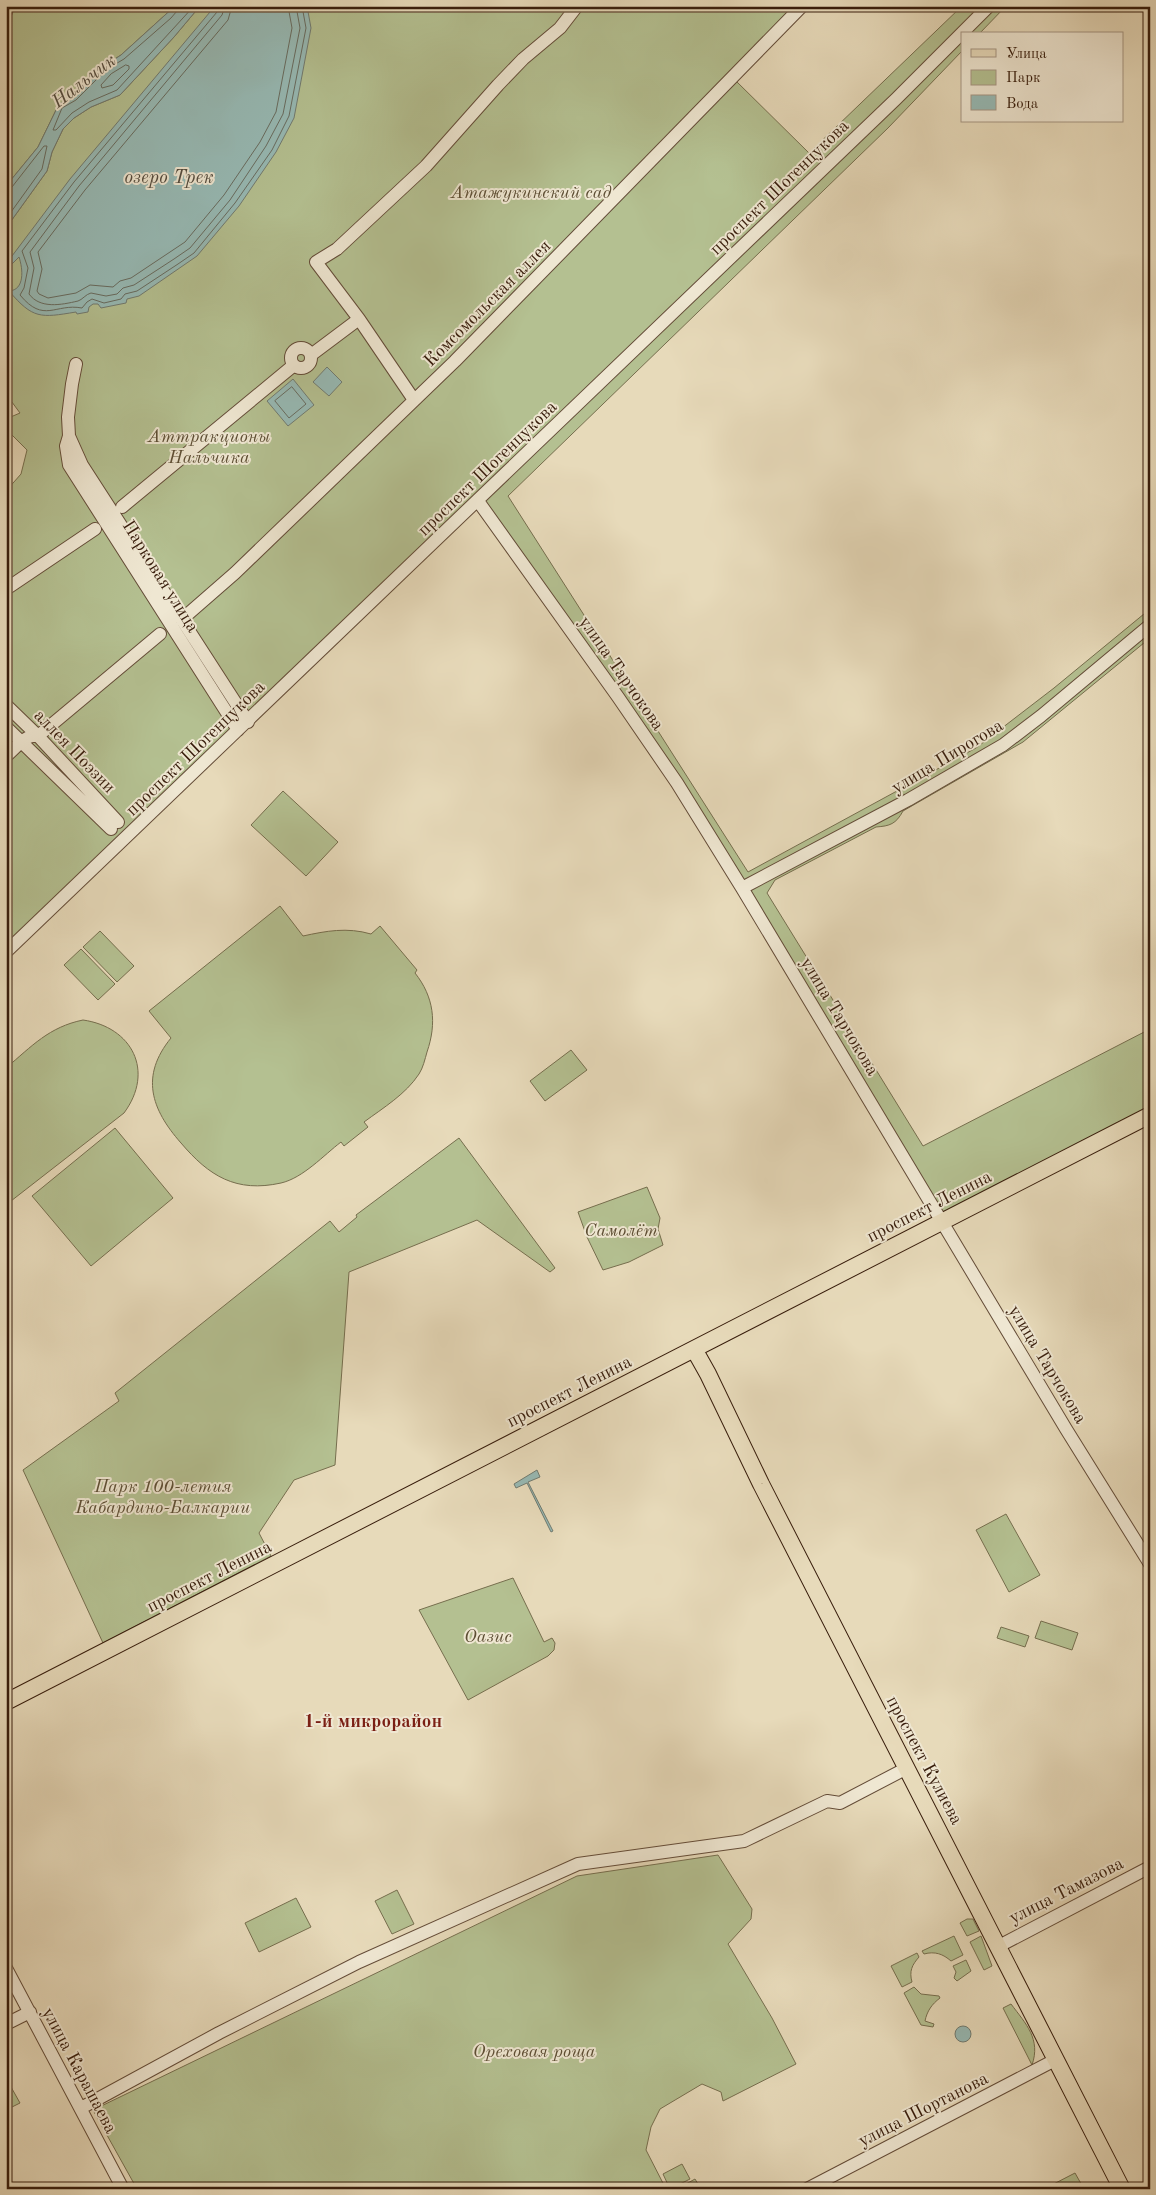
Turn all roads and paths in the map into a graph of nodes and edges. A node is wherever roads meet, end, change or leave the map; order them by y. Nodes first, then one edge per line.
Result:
1 (8, 6) edge
2 (577, 6) edge
3 (802, 6) edge
4 (990, 6) edge
5 (6, 12) edge
6 (964, 32) edge
7 (961, 35) edge
8 (359, 320) junction
9 (76, 364) dead end
10 (414, 400) junction
11 (478, 501) junction
12 (122, 507) dead end
13 (95, 529) dead end
14 (6, 589) edge
15 (188, 614) dead end
16 (1150, 625) edge
17 (160, 634) dead end
18 (6, 706) edge
19 (243, 726) junction
20 (6, 727) edge
21 (38, 736) junction
22 (22, 743) junction
23 (6, 756) edge
24 (742, 888) junction
25 (6, 952) edge
26 (1150, 1115) edge
27 (942, 1222) junction
28 (694, 1349) junction
29 (1150, 1564) edge
30 (6, 1702) edge
31 (907, 1768) junction
32 (1150, 1867) edge
33 (998, 1946) junction
34 (6, 1968) edge
35 (30, 2012) junction
36 (6, 2024) edge
37 (1055, 2060) junction
38 (81, 2108) junction
39 (123, 2189) edge
40 (807, 2189) edge
41 (1122, 2189) edge

1 - 5 street
2 - 8 street
3 - 10 street, Комсомольская аллея
4 - 6 street, проспект Шогенцукова
7 - 11 street, проспект Шогенцукова
8 - 10 street
8 - 12 street
9 - 19 street, Парковая улица
10 - 15 street, Комсомольская аллея
11 - 19 street, проспект Шогенцукова
11 - 24 street, улица Тарчокова
13 - 14 street
16 - 24 street, улица Пирогова
17 - 21 street
18 - 21 street, аллея Поэзии
19 - 25 street, проспект Шогенцукова
20 - 22 street, аллея Поэзии
21 - 22 street
21 - 22 street, аллея Поэзии
22 - 23 street
24 - 27 street, улица Тарчокова
26 - 27 main road, проспект Ленина
27 - 28 main road, проспект Ленина
27 - 29 street, улица Тарчокова
28 - 30 main road, проспект Ленина
28 - 31 main road, проспект Кулиева
31 - 33 main road, проспект Кулиева
31 - 38 street
32 - 33 street, улица Тамазова
33 - 37 main road, проспект Кулиева
34 - 35 street, улица Карашаева
35 - 36 street
35 - 38 street, улица Карашаева
37 - 40 street, улица Шортанова
37 - 41 main road, проспект Кулиева
38 - 39 street, улица Карашаева

